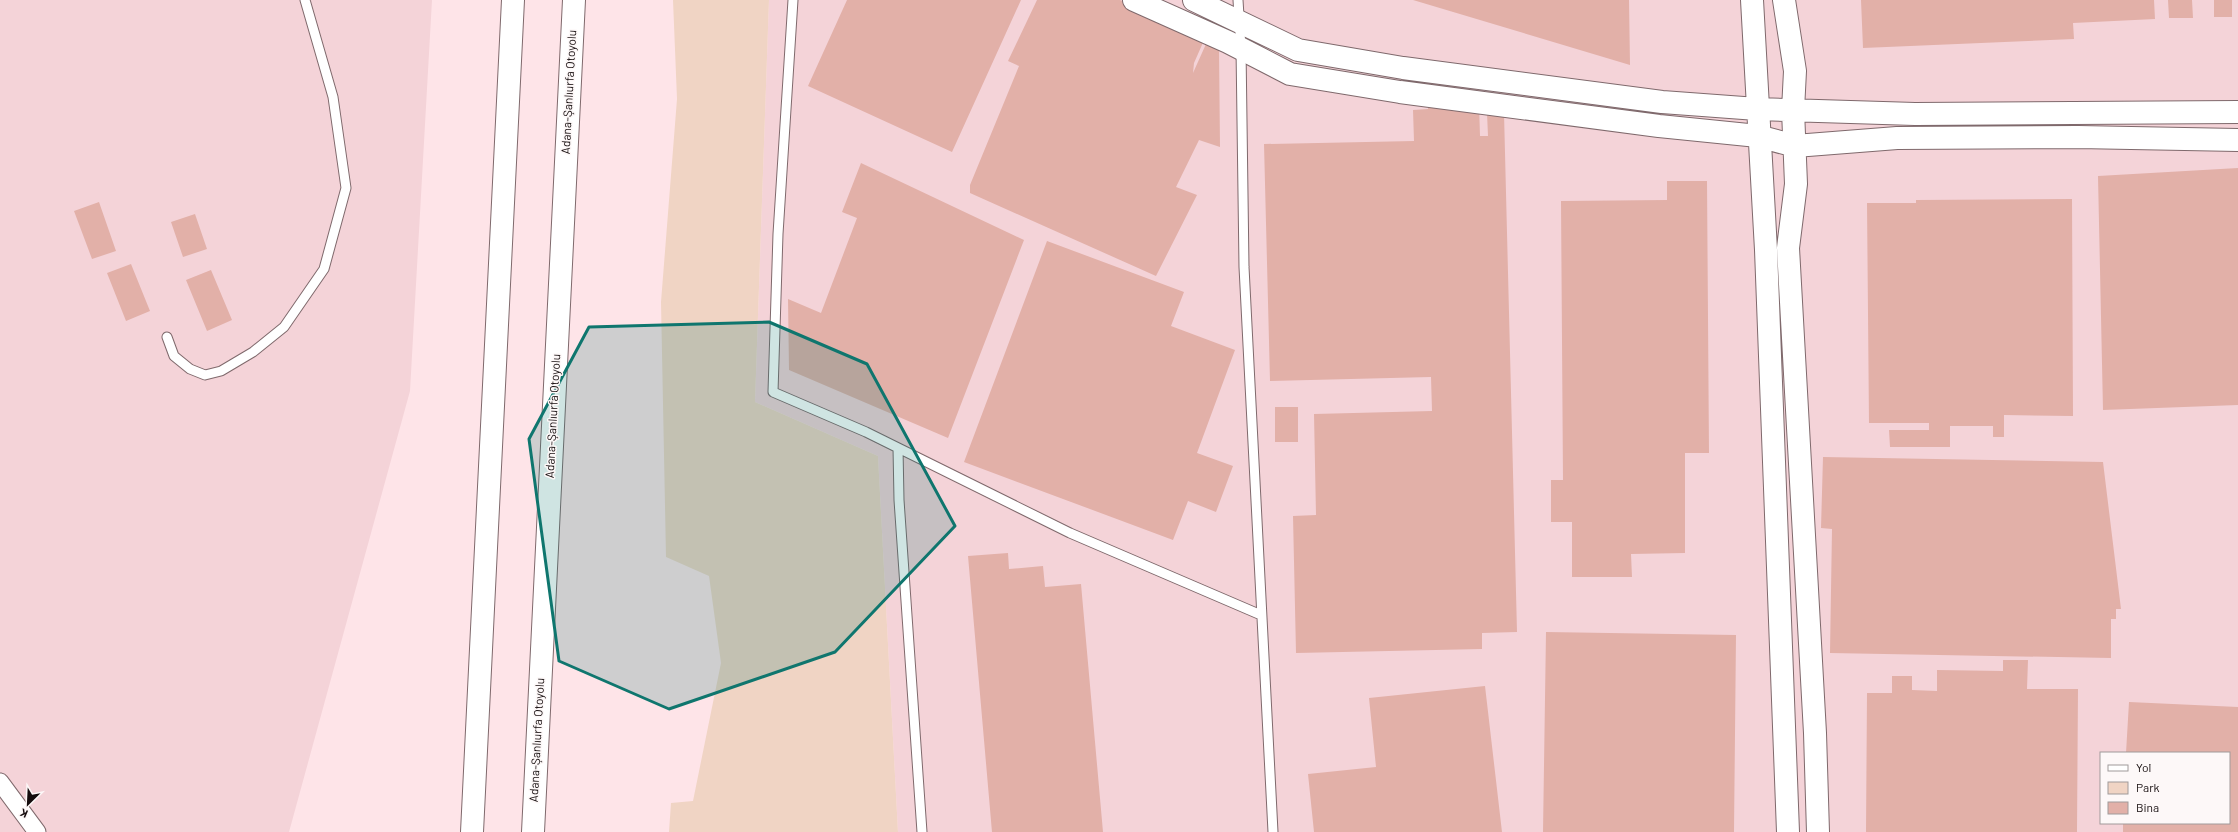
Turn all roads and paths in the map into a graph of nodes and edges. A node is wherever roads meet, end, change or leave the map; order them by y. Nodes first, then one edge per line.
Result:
1 (305, 0) edge
2 (513, 0) edge
3 (574, 0) edge
4 (793, 0) edge
5 (1134, 0) edge
6 (1194, 0) edge
7 (1752, 0) edge
8 (1784, 0) edge
9 (1238, 10) edge
10 (1241, 48) junction
11 (1757, 109) junction
12 (1793, 110) junction
13 (2238, 112) edge
14 (2079, 114) junction
15 (1758, 136) junction
16 (2078, 137) junction
17 (2238, 140) edge
18 (1796, 146) junction
19 (167, 337) dead end
20 (898, 448) junction
21 (1261, 615) junction
22 (0, 782) edge
23 (37, 832) edge
24 (472, 832) edge
25 (533, 832) edge
26 (922, 832) edge
27 (1274, 832) edge
28 (1788, 832) edge
29 (1818, 832) edge

1 - 19 lane
2 - 24 main road
3 - 25 main road, Adana-Şanlıurfa Otoyolu
4 - 20 lane
5 - 10 main road
6 - 9 main road
7 - 11 main road
8 - 12 main road
9 - 10 lane
9 - 11 main road
10 - 15 main road
10 - 21 lane
11 - 12 main road
11 - 15 main road
12 - 14 main road
12 - 18 main road
13 - 14 main road
14 - 16 street
15 - 18 main road
15 - 28 main road
16 - 17 main road
16 - 18 main road
18 - 29 main road
20 - 21 lane
20 - 26 lane
21 - 27 lane
22 - 23 street

